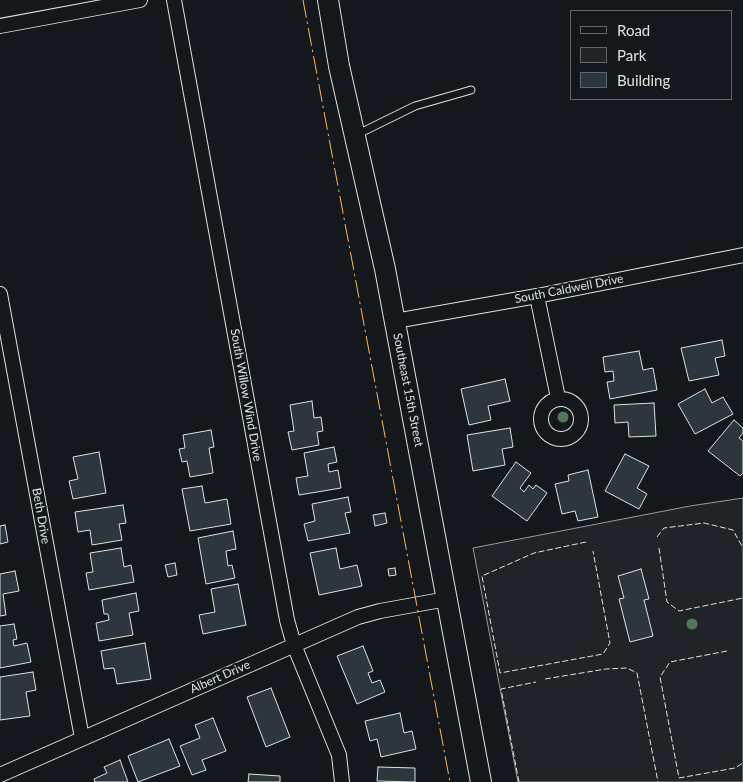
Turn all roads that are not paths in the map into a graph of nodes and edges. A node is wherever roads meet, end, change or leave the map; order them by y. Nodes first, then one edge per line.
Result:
1 (140, 0) edge
2 (174, 0) edge
3 (328, 0) edge
4 (0, 26) edge
5 (472, 90) dead end
6 (355, 136) junction
7 (743, 255) edge
8 (0, 294) edge
9 (537, 296) junction
10 (395, 321) junction
11 (558, 398) dead end
12 (447, 599) junction
13 (294, 645) junction
14 (82, 738) junction
15 (0, 775) edge
16 (342, 782) edge
17 (481, 782) edge

1 - 4 street
2 - 13 street, South Willow Wind Drive
3 - 6 main road, Southeast 15th Street
5 - 6 lane
6 - 10 main road, Southeast 15th Street
7 - 9 street, South Caldwell Drive
8 - 14 street, Beth Drive
9 - 10 street, South Caldwell Drive
9 - 11 street
10 - 12 main road, Southeast 15th Street
12 - 13 street, Albert Drive
12 - 17 main road, Southeast 15th Street
13 - 14 street, Albert Drive
13 - 16 street, South Willow Wind Drive
14 - 15 street, Albert Drive

